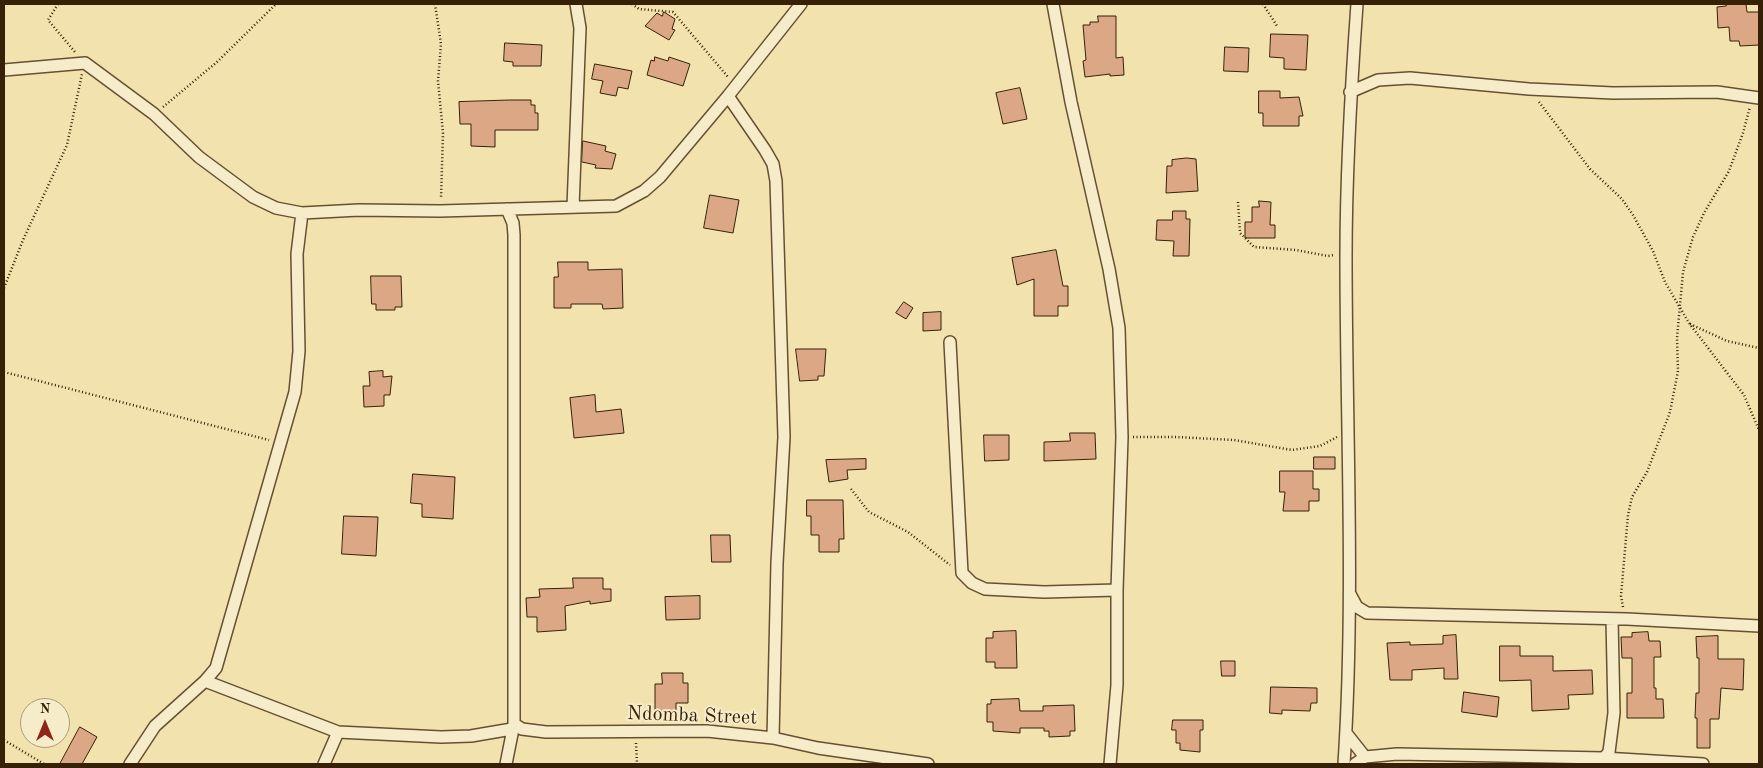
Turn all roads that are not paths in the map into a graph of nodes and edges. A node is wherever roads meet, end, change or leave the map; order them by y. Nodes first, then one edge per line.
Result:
1 (576, 4) edge
2 (1053, 4) edge
3 (798, 5) edge
4 (1356, 5) edge
5 (4, 70) edge
6 (1350, 92) junction
7 (728, 96) junction
8 (1756, 98) edge
9 (573, 207) junction
10 (507, 210) junction
11 (302, 213) junction
12 (950, 342) dead end
13 (1117, 590) junction
14 (1349, 593) junction
15 (1367, 613) junction
16 (1612, 619) junction
17 (1759, 626) edge
18 (1348, 627) junction
19 (205, 681) junction
20 (513, 727) junction
21 (338, 732) junction
22 (1346, 733) junction
23 (774, 738) junction
24 (1365, 757) junction
25 (1604, 758) junction
26 (130, 764) edge
27 (324, 764) edge
28 (506, 764) edge
29 (928, 764) edge
30 (1110, 764) edge
31 (1344, 764) edge
32 (1355, 764) edge
33 (1702, 764) edge

1 - 9 street
2 - 13 street
3 - 7 street
4 - 6 street
5 - 11 street
6 - 8 street
6 - 14 street
7 - 9 street
7 - 23 street
9 - 10 street
10 - 11 street
10 - 20 street
11 - 19 street
12 - 13 street
13 - 30 street
14 - 15 street
14 - 18 street
15 - 16 street
15 - 18 street
16 - 17 street
16 - 25 street
18 - 22 street
19 - 21 street
19 - 26 street
20 - 21 street
20 - 23 street, Ndomba Street
20 - 28 street
21 - 27 street
22 - 24 street
22 - 31 street
23 - 29 street, Ndomba Street
24 - 25 street
24 - 32 street
25 - 33 street

